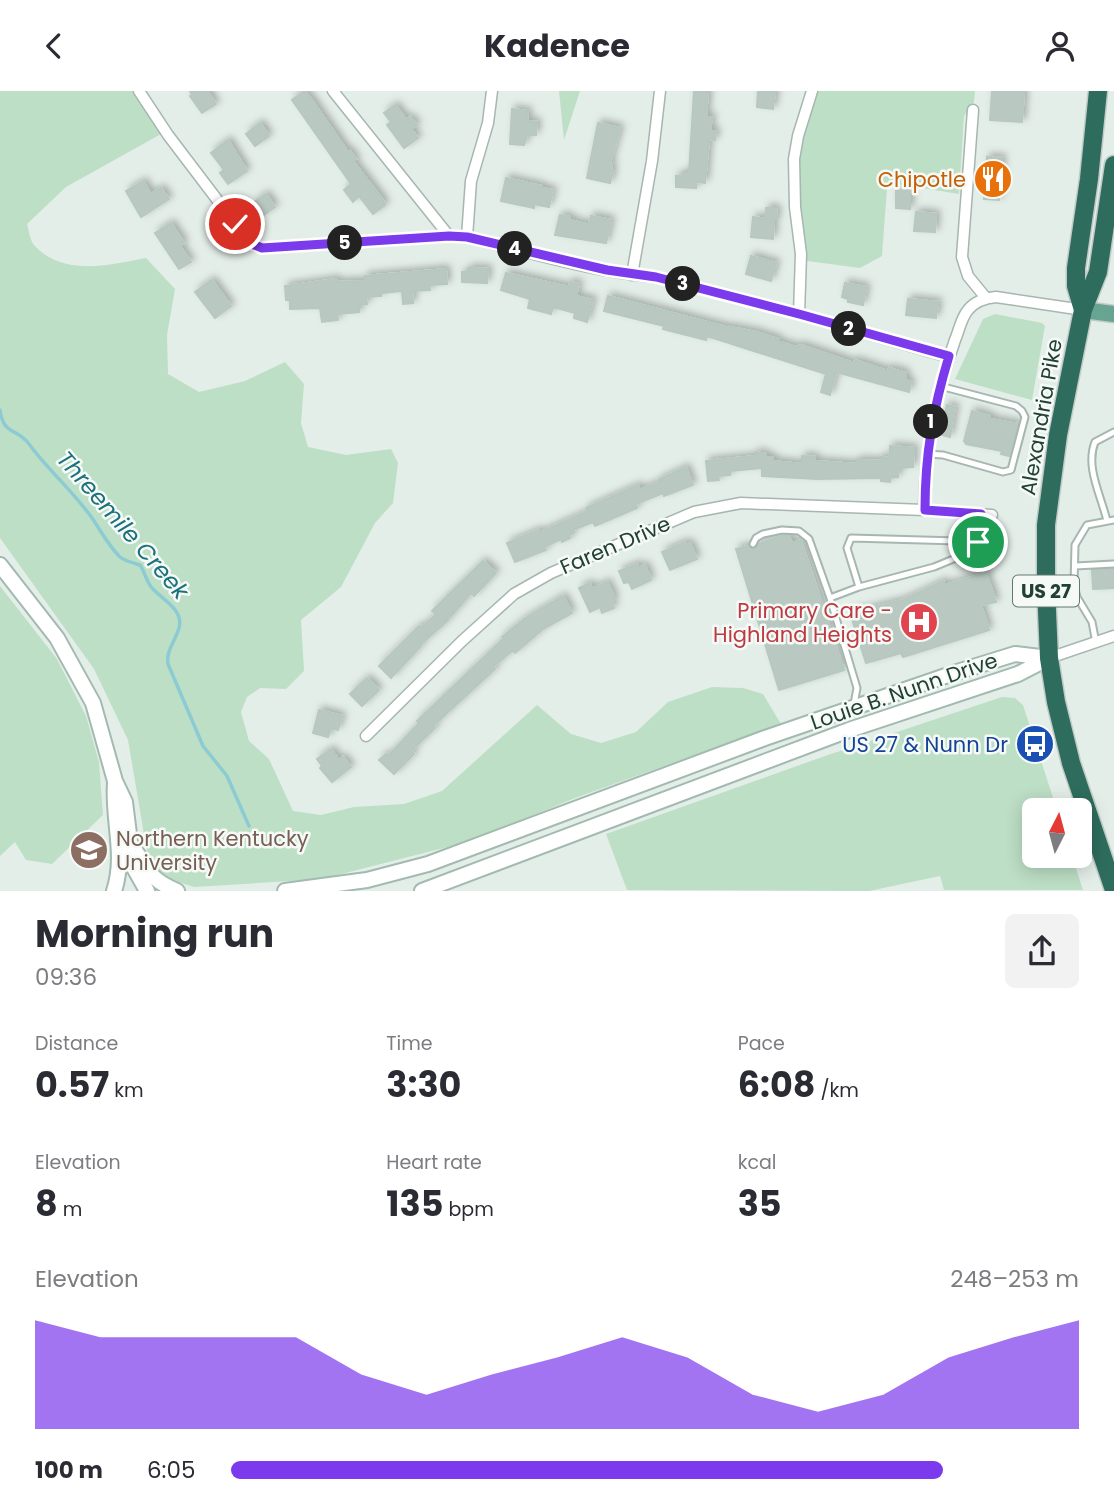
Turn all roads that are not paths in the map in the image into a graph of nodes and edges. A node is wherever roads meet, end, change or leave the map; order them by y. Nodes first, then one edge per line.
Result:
1 (139, 91) edge
2 (333, 91) edge
3 (492, 91) edge
4 (660, 91) edge
5 (812, 91) edge
6 (1098, 91) edge
7 (973, 110) dead end
8 (1114, 165) edge
9 (449, 236) junction
10 (467, 237) junction
11 (632, 275) junction
12 (986, 298) junction
13 (1083, 310) junction
14 (799, 314) junction
15 (1114, 314) edge
16 (949, 356) junction
17 (940, 386) junction
18 (1114, 432) edge
19 (926, 454) junction
20 (925, 510) junction
21 (981, 514) junction
22 (992, 515) dead end
23 (1111, 520) edge
24 (753, 544) dead end
25 (973, 547) junction
26 (1114, 564) edge
27 (0, 565) edge
28 (1075, 566) junction
29 (859, 587) junction
30 (830, 599) junction
31 (1114, 636) edge
32 (1096, 643) junction
33 (1049, 657) junction
34 (957, 672) junction
35 (858, 688) junction
36 (963, 690) junction
37 (873, 700) junction
38 (854, 707) junction
39 (366, 736) dead end
40 (115, 781) junction
41 (130, 843) junction
42 (1114, 890) edge
43 (115, 891) edge
44 (146, 891) edge
45 (177, 891) edge
46 (285, 891) edge
47 (422, 891) edge

1 - 9 street
2 - 9 street
3 - 10 street
4 - 11 street
5 - 14 street
6 - 13 highway
7 - 12 street
8 - 13 highway
9 - 10 street
10 - 11 street
11 - 14 street
12 - 13 street
12 - 16 street
13 - 15 main road
13 - 33 highway, Alexandria Pike / US 27
14 - 16 street
16 - 17 street
17 - 19 street
17 - 19 lane
18 - 23 lane
19 - 20 street
20 - 21 street, Faren Drive
20 - 39 street, Faren Drive
21 - 22 street, Faren Drive
21 - 25 lane
23 - 28 lane
24 - 30 lane
25 - 29 lane
25 - 29 lane
26 - 28 lane
27 - 40 main road
28 - 32 lane
29 - 30 lane
30 - 35 lane
31 - 32 street
32 - 33 street
33 - 34 main road, Louie B. Nunn Drive
33 - 36 main road, Louie B. Nunn Drive
33 - 42 highway, Alexandria Pike / US 27
34 - 36 lane
34 - 37 main road, Louie B. Nunn Drive
35 - 37 lane
35 - 38 lane
36 - 47 main road, Louie B. Nunn Drive
37 - 38 main road, Louie B. Nunn Drive
38 - 46 main road, Louie B. Nunn Drive
40 - 41 main road
40 - 43 main road
41 - 44 main road
41 - 45 main road
43 - 44 main road

